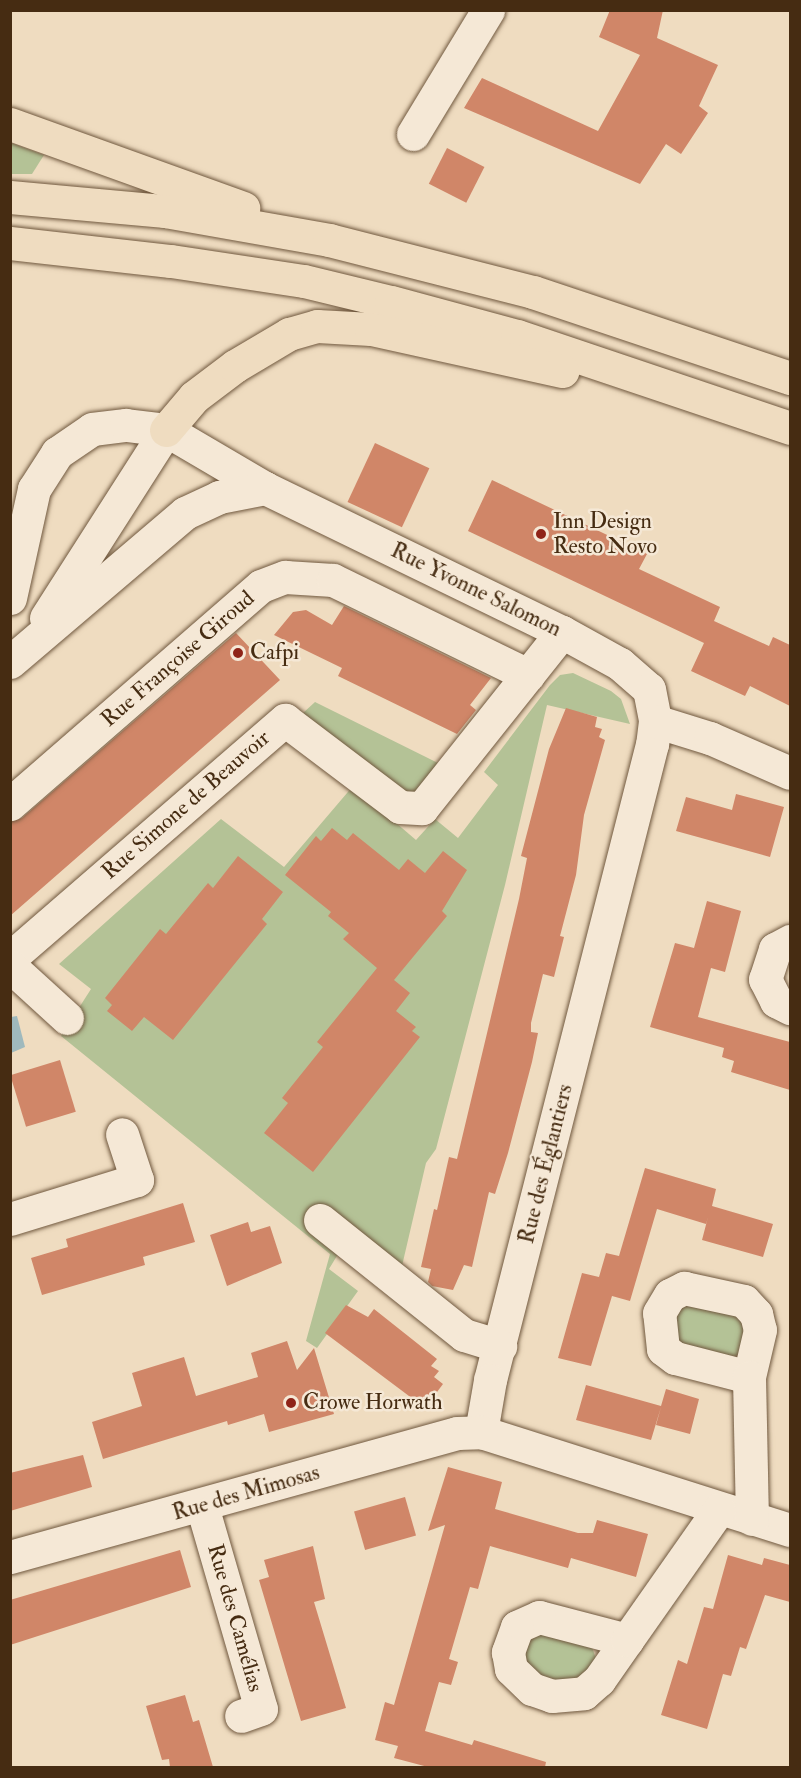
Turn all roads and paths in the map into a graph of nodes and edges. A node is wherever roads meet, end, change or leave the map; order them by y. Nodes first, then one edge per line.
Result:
1 (488, 10) edge
2 (10, 124) edge
3 (413, 134) dead end
4 (10, 197) edge
5 (329, 240) junction
6 (10, 243) edge
7 (790, 378) edge
8 (743, 412) junction
9 (790, 428) edge
10 (166, 430) junction
11 (266, 488) junction
12 (10, 598) edge
13 (562, 632) junction
14 (19, 656) edge
15 (528, 675) junction
16 (656, 721) junction
17 (790, 773) edge
18 (10, 804) edge
19 (790, 940) edge
20 (10, 958) edge
21 (10, 966) edge
22 (790, 1008) edge
23 (67, 1018) dead end
24 (123, 1134) dead end
25 (10, 1219) edge
26 (320, 1220) dead end
27 (500, 1346) junction
28 (749, 1377) dead end
29 (481, 1432) junction
30 (202, 1506) junction
31 (719, 1509) junction
32 (753, 1519) junction
33 (790, 1530) edge
34 (10, 1557) edge
35 (627, 1640) dead end
36 (241, 1716) dead end

1 - 3 street
2 - 5 highway
4 - 5 highway
5 - 7 highway
6 - 8 highway
8 - 9 highway
8 - 10 highway
10 - 11 street, Rue Yvonne Salomon
10 - 12 street
10 - 14 street
11 - 13 street, Rue Yvonne Salomon
11 - 14 street
13 - 15 street, Rue Simone de Beauvoir
13 - 16 street, Rue Yvonne Salomon
15 - 18 street, Rue Françoise Giroud
15 - 20 street, Rue Simone de Beauvoir
16 - 17 street
16 - 27 street, Rue des Églantiers
19 - 22 street
21 - 23 street
24 - 25 street
26 - 27 street
27 - 29 street, Rue des Églantiers
28 - 32 street
29 - 30 street, Rue des Mimosas
29 - 31 street
30 - 34 street, Rue des Mimosas
30 - 36 street, Rue des Camélias
31 - 32 street
31 - 35 street
32 - 33 street

